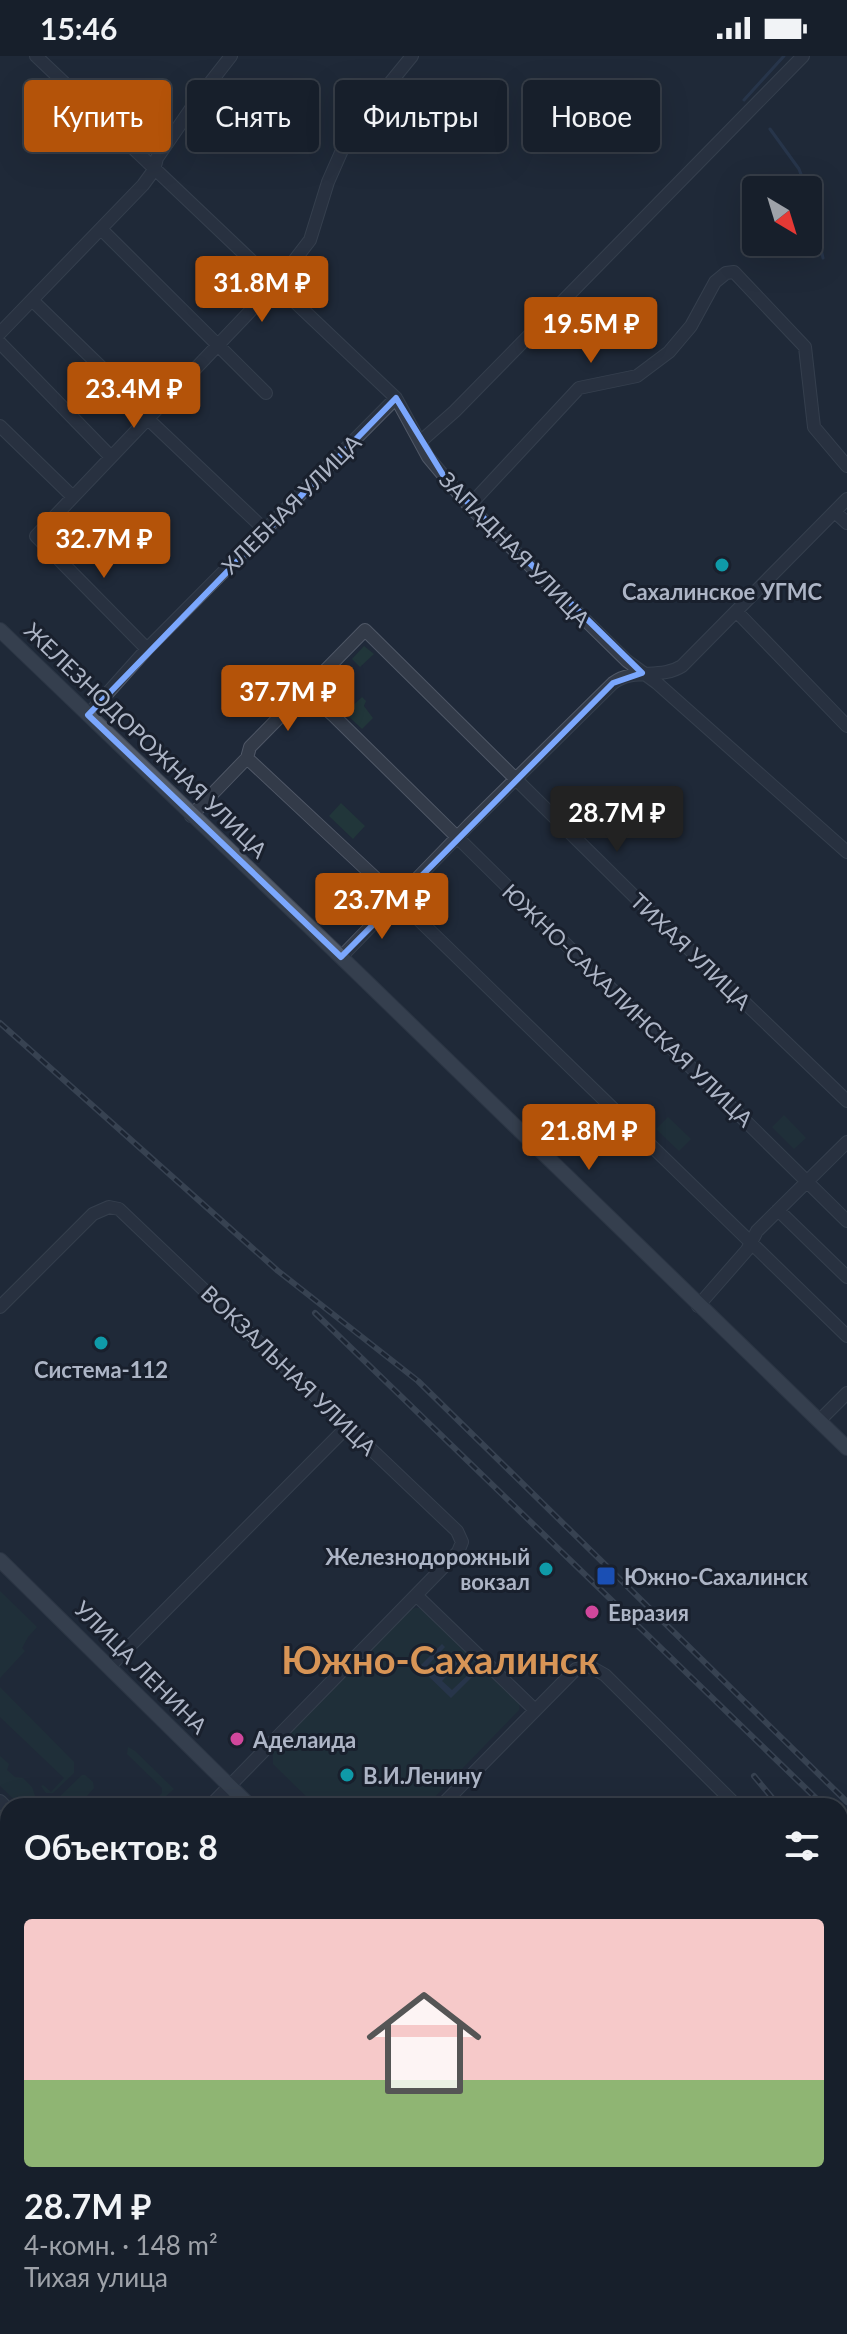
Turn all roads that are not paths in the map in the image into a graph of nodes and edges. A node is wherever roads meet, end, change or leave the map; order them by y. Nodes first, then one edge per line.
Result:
1 (36, 56) edge
2 (231, 56) edge
3 (412, 56) edge
4 (803, 56) edge
5 (154, 170) junction
6 (101, 229) junction
7 (277, 283) junction
8 (33, 301) junction
9 (0, 333) edge
10 (0, 343) edge
11 (218, 343) junction
12 (266, 393) dead end
13 (396, 398) junction
14 (149, 420) junction
15 (0, 426) edge
16 (420, 442) junction
17 (111, 457) junction
18 (847, 466) edge
19 (72, 496) junction
20 (847, 499) edge
21 (469, 506) junction
22 (835, 512) junction
23 (847, 523) edge
24 (265, 530) junction
25 (737, 612) junction
26 (0, 630) edge
27 (147, 649) junction
28 (642, 673) junction
29 (304, 690) junction
30 (88, 715) junction
31 (847, 726) edge
32 (247, 758) junction
33 (516, 780) junction
34 (191, 816) junction
35 (456, 838) junction
36 (847, 852) edge
37 (398, 899) junction
38 (341, 957) junction
39 (847, 1101) edge
40 (847, 1142) edge
41 (807, 1182) junction
42 (778, 1210) junction
43 (847, 1221) edge
44 (751, 1241) junction
45 (847, 1277) edge
46 (698, 1306) junction
47 (0, 1307) edge
48 (847, 1336) edge
49 (847, 1393) edge
50 (819, 1421) junction
51 (347, 1427) junction
52 (847, 1448) edge
53 (0, 1560) edge
54 (416, 1595) junction
55 (109, 1667) junction
56 (535, 1710) junction
57 (230, 1786) junction
58 (218, 1798) edge
59 (242, 1798) edge
60 (449, 1798) edge
61 (729, 1798) edge

1 - 5 street, ЗАПАДНАЯ УЛИЦА
2 - 5 street
3 - 7 street
4 - 16 street
5 - 6 street
5 - 7 street, ЗАПАДНАЯ УЛИЦА
6 - 8 street
6 - 11 street
7 - 11 street
7 - 13 street, ЗАПАДНАЯ УЛИЦА
8 - 9 street
8 - 14 street
10 - 17 street
11 - 12 street
11 - 14 street
13 - 16 street, ЗАПАДНАЯ УЛИЦА
13 - 24 street, ХЛЕБНАЯ УЛИЦА
14 - 17 street
14 - 24 street
15 - 19 street
16 - 21 street, ЗАПАДНАЯ УЛИЦА
17 - 19 street
18 - 21 street
19 - 27 street
20 - 22 street
21 - 28 street, ЗАПАДНАЯ УЛИЦА
22 - 23 street
22 - 25 street
24 - 27 street, ХЛЕБНАЯ УЛИЦА
25 - 28 street
25 - 31 street
26 - 30 main road, ЖЕЛЕЗНОДОРОЖНАЯ УЛИЦА
27 - 30 street, ХЛЕБНАЯ УЛИЦА
28 - 33 street
28 - 36 street, ЗАПАДНАЯ УЛИЦА
29 - 32 street
29 - 33 street, ТИХАЯ УЛИЦА
29 - 35 street, ЮЖНО-САХАЛИНСКАЯ УЛИЦА
30 - 34 main road, ЖЕЛЕЗНОДОРОЖНАЯ УЛИЦА
32 - 34 street
32 - 37 street
33 - 35 street
33 - 39 street, ТИХАЯ УЛИЦА
34 - 38 main road, ЖЕЛЕЗНОДОРОЖНАЯ УЛИЦА
35 - 37 street
35 - 41 street, ЮЖНО-САХАЛИНСКАЯ УЛИЦА
37 - 38 street
37 - 44 street
38 - 46 main road, ЖЕЛЕЗНОДОРОЖНАЯ УЛИЦА
40 - 41 street
41 - 42 street
41 - 43 street, ЮЖНО-САХАЛИНСКАЯ УЛИЦА
42 - 44 street
42 - 45 street
44 - 46 street
44 - 48 street
46 - 50 main road, ЖЕЛЕЗНОДОРОЖНАЯ УЛИЦА
47 - 51 street, ВОКЗАЛЬНАЯ УЛИЦА
49 - 50 street
50 - 52 main road, ЖЕЛЕЗНОДОРОЖНАЯ УЛИЦА
51 - 54 street, ВОКЗАЛЬНАЯ УЛИЦА
51 - 55 street
53 - 55 main road, УЛИЦА ЛЕНИНА
54 - 56 street
54 - 57 street
55 - 57 main road, УЛИЦА ЛЕНИНА
56 - 60 street
56 - 61 street
57 - 58 street
57 - 59 main road, УЛИЦА ЛЕНИНА

